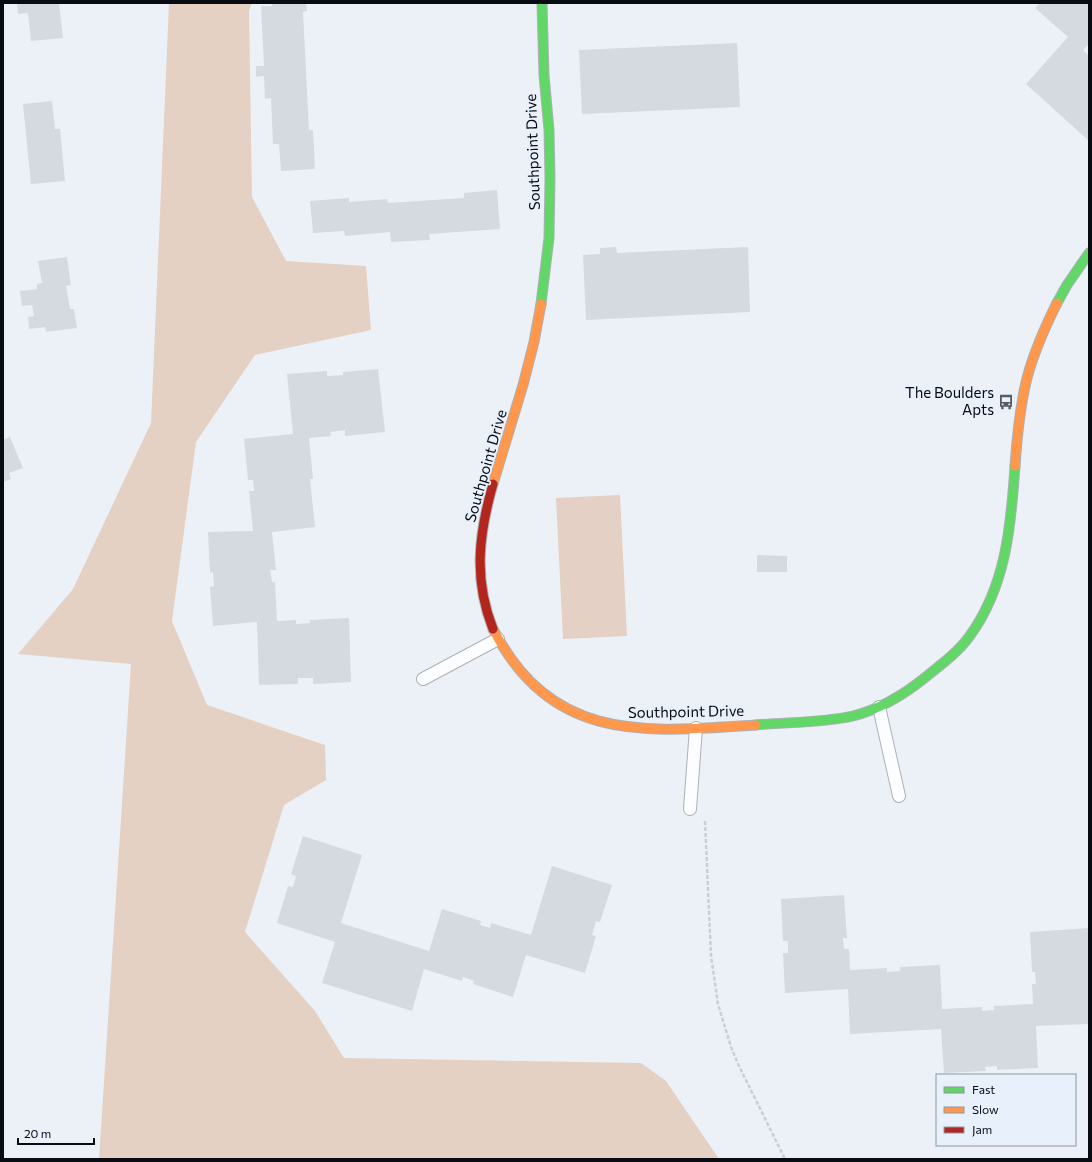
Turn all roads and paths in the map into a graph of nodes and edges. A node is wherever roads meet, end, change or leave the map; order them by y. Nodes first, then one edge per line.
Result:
1 (542, 3) edge
2 (1089, 254) edge
3 (498, 639) junction
4 (423, 679) dead end
5 (879, 707) junction
6 (696, 728) junction
7 (899, 796) dead end
8 (690, 809) dead end
9 (705, 814) dead end
10 (785, 1159) edge

1 - 3 street, Southpoint Drive
2 - 5 street, Southpoint Drive
3 - 4 lane
3 - 6 street, Southpoint Drive
5 - 6 street, Southpoint Drive
5 - 7 lane
6 - 8 lane
9 - 10 path

